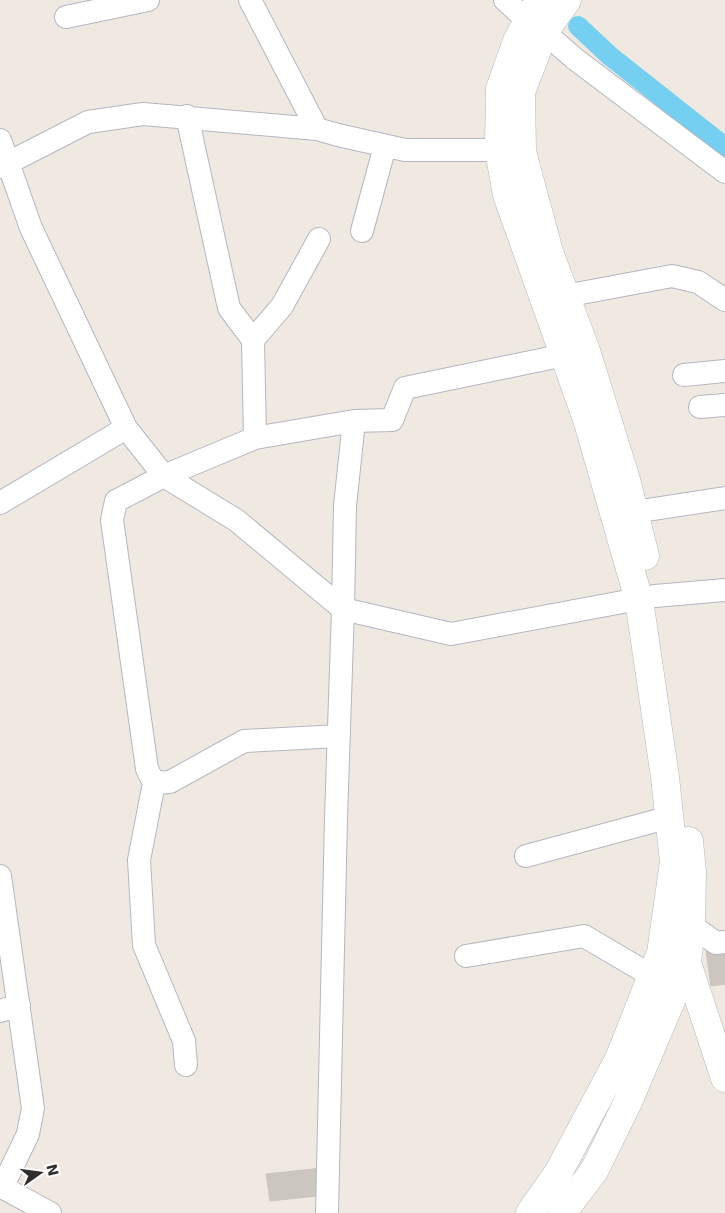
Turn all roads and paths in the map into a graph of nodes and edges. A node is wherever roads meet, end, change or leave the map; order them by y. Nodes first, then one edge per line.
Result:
1 (148, 0) edge
2 (250, 0) edge
3 (504, 0) edge
4 (567, 0) edge
5 (66, 17) dead end
6 (538, 18) edge
7 (187, 116) junction
8 (317, 129) junction
9 (0, 140) edge
10 (385, 146) junction
11 (510, 151) junction
12 (3, 164) edge
13 (725, 172) edge
14 (362, 230) dead end
15 (320, 239) dead end
16 (565, 296) junction
17 (725, 300) edge
18 (253, 340) junction
19 (576, 353) junction
20 (725, 371) edge
21 (684, 375) dead end
22 (725, 405) edge
23 (700, 407) dead end
24 (354, 421) junction
25 (126, 428) junction
26 (255, 438) junction
27 (164, 476) junction
28 (725, 498) edge
29 (0, 503) edge
30 (634, 512) junction
31 (725, 590) edge
32 (647, 598) junction
33 (344, 609) junction
34 (339, 736) junction
35 (154, 783) junction
36 (670, 818) junction
37 (526, 856) dead end
38 (0, 876) edge
39 (691, 926) junction
40 (725, 942) edge
41 (466, 956) dead end
42 (687, 963) junction
43 (652, 976) junction
44 (10, 1008) edge
45 (186, 1065) dead end
46 (725, 1078) edge
47 (1, 1186) edge
48 (50, 1213) edge
49 (327, 1213) edge
50 (530, 1213) edge
51 (562, 1213) edge

1 - 5 street
2 - 8 street
3 - 6 street
4 - 6 main road
6 - 11 main road
6 - 13 street
7 - 8 street
7 - 12 street
7 - 18 street
8 - 10 street
9 - 12 street
10 - 11 street
10 - 14 street
11 - 16 main road
11 - 19 main road
12 - 25 street
15 - 18 street
16 - 17 street
16 - 19 main road
18 - 26 street
19 - 24 street
19 - 30 main road
19 - 32 main road
20 - 21 street
22 - 23 street
24 - 26 street
24 - 33 street
25 - 27 street
25 - 29 street
26 - 27 street
27 - 33 street
27 - 35 street
28 - 30 street
30 - 32 main road
31 - 32 street
32 - 33 street
32 - 36 main road
32 - 39 main road
33 - 34 street
34 - 35 street
34 - 49 street
35 - 45 street
36 - 37 street
36 - 43 main road
38 - 44 street
39 - 40 street
39 - 42 main road
41 - 43 street
42 - 46 main road
42 - 51 main road
43 - 50 main road
44 - 47 street
47 - 48 street

